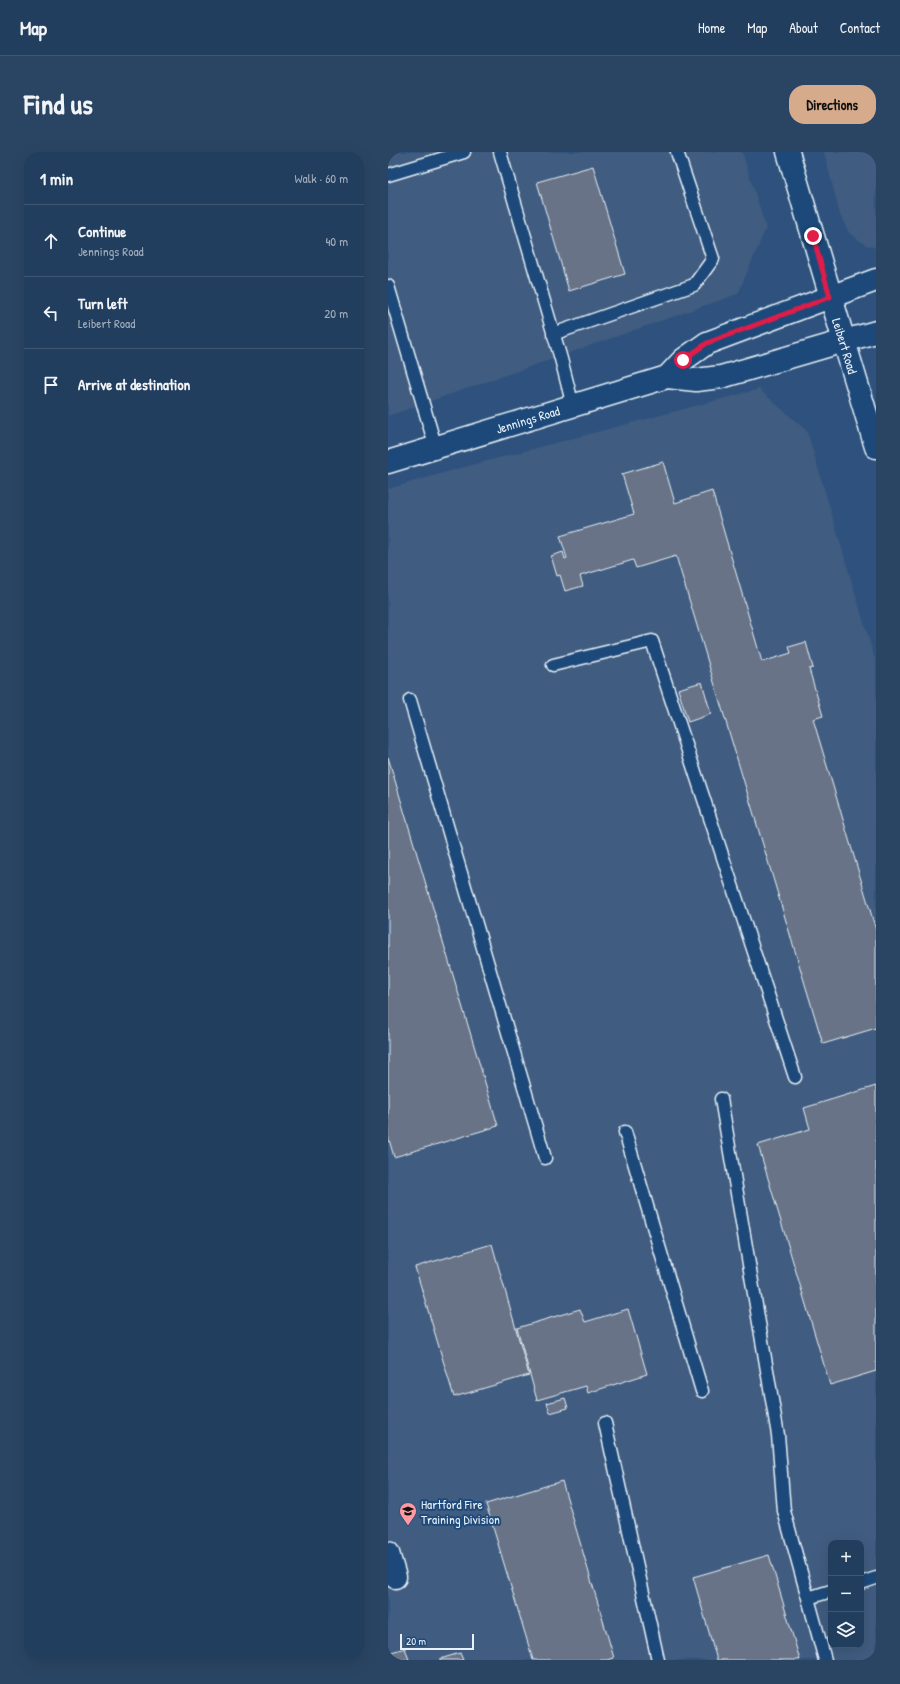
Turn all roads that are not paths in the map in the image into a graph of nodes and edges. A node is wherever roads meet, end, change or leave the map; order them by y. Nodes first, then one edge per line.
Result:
1 (464, 152) edge
2 (500, 152) edge
3 (677, 152) edge
4 (788, 152) edge
5 (388, 175) edge
6 (876, 280) edge
7 (388, 286) edge
8 (830, 297) junction
9 (876, 332) edge
10 (553, 334) junction
11 (844, 341) junction
12 (667, 377) junction
13 (573, 406) junction
14 (876, 447) edge
15 (436, 448) junction
16 (388, 462) edge
17 (553, 665) dead end
18 (410, 700) dead end
19 (795, 1077) dead end
20 (721, 1099) dead end
21 (625, 1132) dead end
22 (545, 1158) dead end
23 (702, 1391) dead end
24 (605, 1422) dead end
25 (388, 1553) edge
26 (395, 1577) dead end
27 (876, 1578) edge
28 (864, 1582) edge
29 (828, 1592) edge
30 (808, 1598) junction
31 (658, 1660) edge
32 (825, 1660) edge

1 - 5 lane
2 - 10 lane
3 - 10 lane
4 - 8 street, Leibert Road
6 - 8 street, Jennings Road
7 - 15 lane
8 - 11 street, Leibert Road
8 - 12 street, Jennings Road
9 - 11 street, Jennings Road
10 - 13 lane
11 - 12 street, Jennings Road
11 - 14 street, Leibert Road
12 - 13 street, Jennings Road
13 - 15 street, Jennings Road
15 - 16 street, Jennings Road
17 - 19 lane
18 - 22 lane
20 - 30 lane
21 - 23 lane
24 - 31 lane
25 - 26 street
27 - 28 lane
29 - 30 lane
30 - 32 lane

